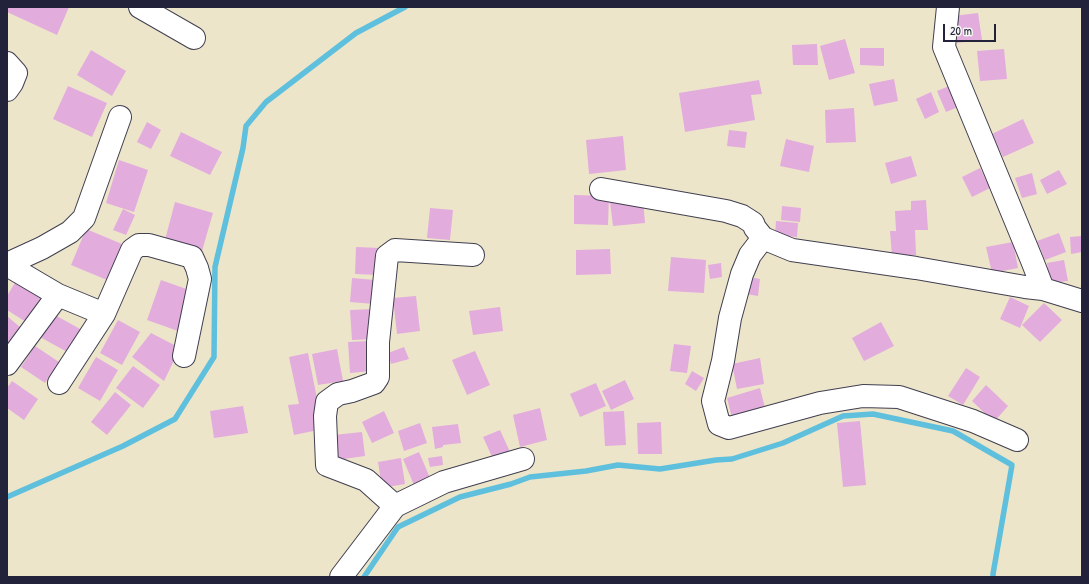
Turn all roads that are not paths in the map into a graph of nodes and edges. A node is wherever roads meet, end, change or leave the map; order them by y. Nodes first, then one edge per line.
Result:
1 (140, 7) edge
2 (948, 7) edge
3 (194, 38) dead end
4 (7, 63) edge
5 (7, 90) edge
6 (120, 117) dead end
7 (601, 189) dead end
8 (763, 238) junction
9 (473, 255) dead end
10 (7, 265) edge
11 (1043, 289) junction
12 (58, 295) junction
13 (1082, 302) edge
14 (104, 314) junction
15 (184, 356) dead end
16 (7, 364) edge
17 (60, 383) dead end
18 (1017, 440) dead end
19 (523, 459) dead end
20 (395, 506) junction
21 (341, 577) edge

1 - 3 street
2 - 11 street
4 - 5 street
6 - 10 street
7 - 8 street
8 - 11 street
8 - 18 street
9 - 20 street
10 - 12 street
11 - 13 street
12 - 14 street
12 - 16 street
14 - 15 street
14 - 17 street
19 - 20 street
20 - 21 street

